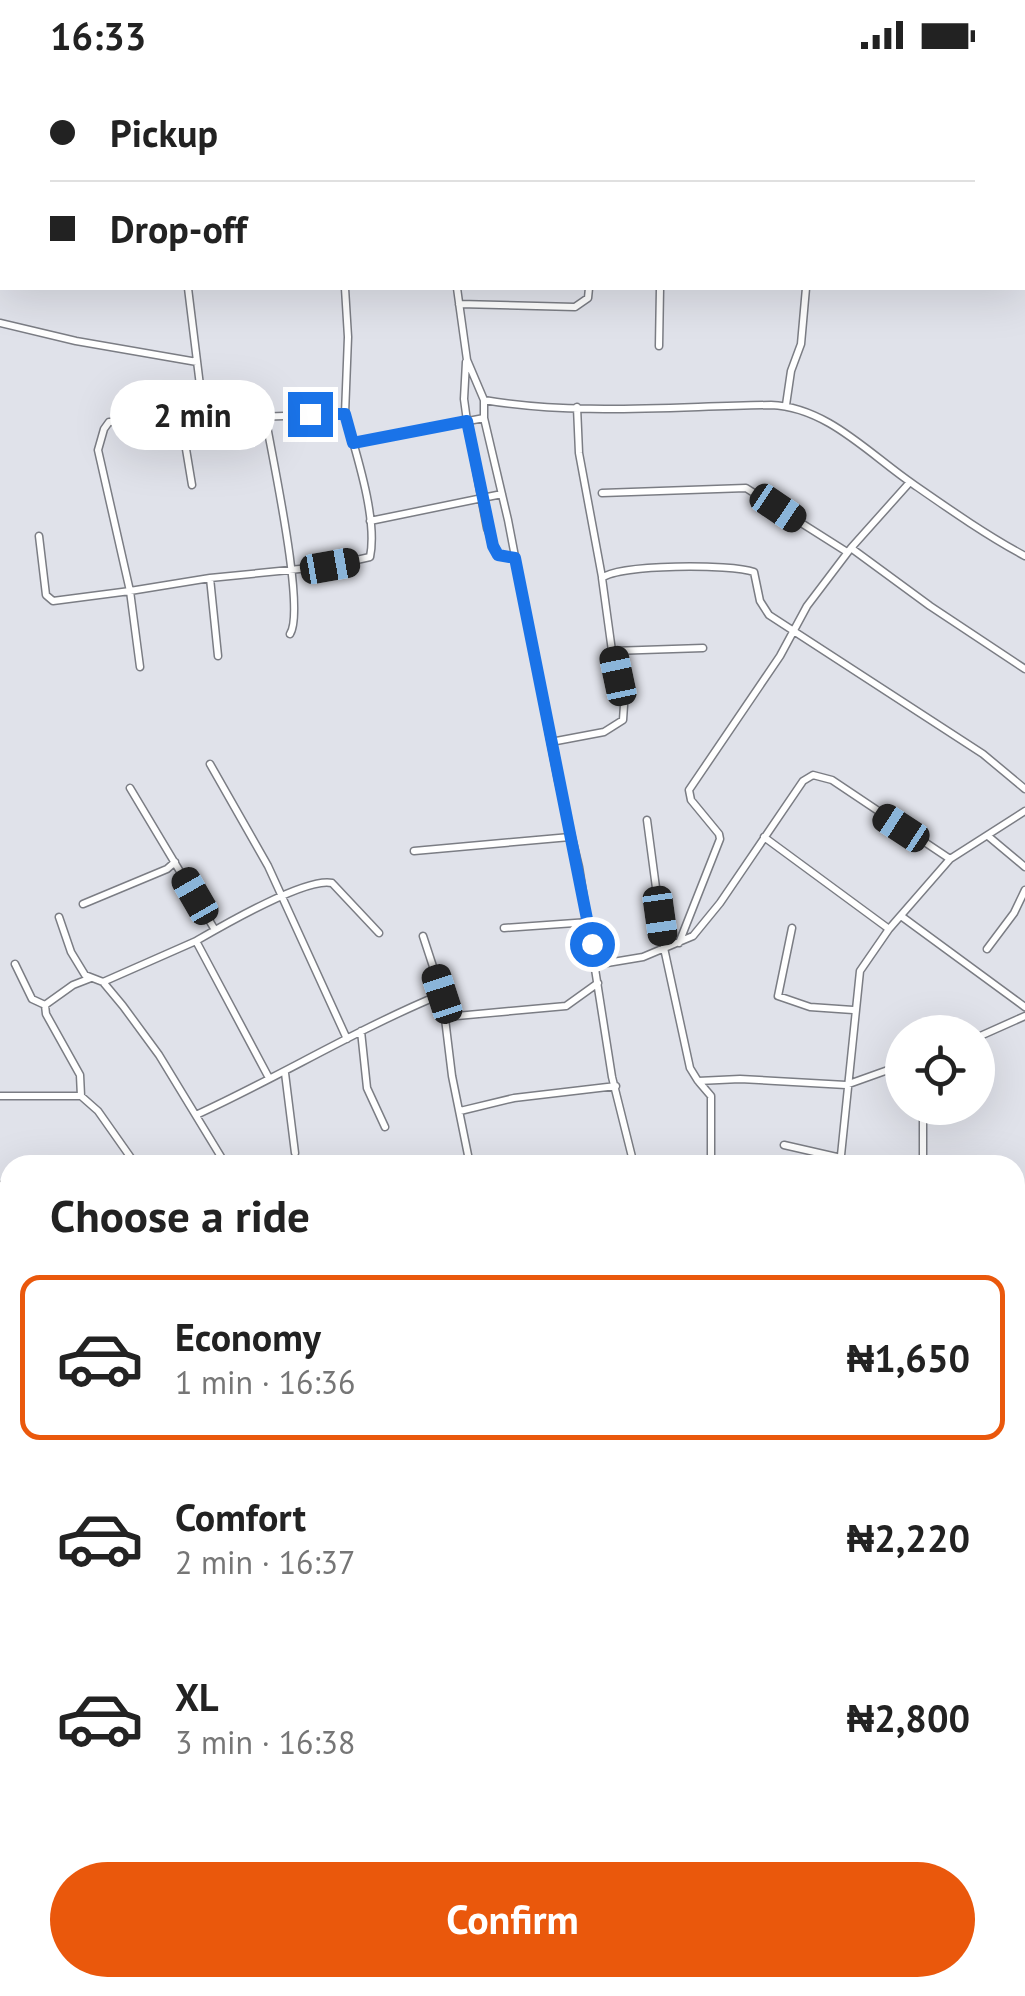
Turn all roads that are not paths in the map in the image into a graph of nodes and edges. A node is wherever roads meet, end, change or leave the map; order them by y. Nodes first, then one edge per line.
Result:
1 (188, 290) edge
2 (345, 290) edge
3 (457, 290) edge
4 (588, 290) edge
5 (660, 290) edge
6 (806, 290) edge
7 (460, 304) junction
8 (0, 323) edge
9 (660, 346) dead end
10 (466, 360) junction
11 (197, 362) junction
12 (484, 400) junction
13 (786, 405) junction
14 (577, 407) junction
15 (345, 414) junction
16 (265, 415) junction
17 (204, 418) junction
18 (484, 418) junction
19 (180, 419) junction
20 (467, 421) junction
21 (353, 443) junction
22 (910, 482) junction
23 (192, 485) dead end
24 (602, 493) dead end
25 (502, 494) junction
26 (482, 498) junction
27 (370, 522) junction
28 (39, 536) dead end
29 (849, 550) junction
30 (1025, 556) edge
31 (515, 558) junction
32 (291, 571) junction
33 (210, 578) junction
34 (602, 578) junction
35 (130, 592) junction
36 (795, 629) junction
37 (290, 634) dead end
38 (703, 648) dead end
39 (612, 651) junction
40 (218, 656) dead end
41 (140, 666) dead end
42 (1025, 669) edge
43 (551, 742) junction
44 (210, 764) dead end
45 (130, 788) dead end
46 (1025, 788) edge
47 (1025, 811) edge
48 (647, 820) dead end
49 (764, 836) junction
50 (988, 836) junction
51 (570, 837) junction
52 (414, 850) dead end
53 (950, 859) junction
54 (176, 862) junction
55 (1025, 867) edge
56 (1025, 890) edge
57 (283, 896) junction
58 (83, 904) dead end
59 (900, 916) junction
60 (59, 918) dead end
61 (589, 922) junction
62 (504, 928) dead end
63 (792, 928) dead end
64 (889, 929) junction
65 (214, 930) junction
66 (379, 933) dead end
67 (423, 936) dead end
68 (196, 940) junction
69 (680, 943) junction
70 (664, 948) junction
71 (987, 949) dead end
72 (15, 964) dead end
73 (595, 966) junction
74 (92, 978) junction
75 (103, 982) junction
76 (598, 983) junction
77 (442, 994) junction
78 (45, 1005) junction
79 (1025, 1007) edge
80 (854, 1010) junction
81 (446, 1016) junction
82 (1025, 1016) edge
83 (995, 1029) edge
84 (360, 1032) junction
85 (347, 1039) junction
86 (885, 1071) edge
87 (285, 1073) junction
88 (269, 1078) junction
89 (698, 1081) junction
90 (616, 1086) junction
91 (846, 1086) junction
92 (0, 1096) edge
93 (81, 1096) junction
94 (460, 1112) junction
95 (196, 1115) junction
96 (923, 1125) edge
97 (385, 1127) dead end
98 (784, 1145) dead end
99 (295, 1153) dead end
100 (129, 1155) edge
101 (220, 1155) edge
102 (469, 1155) edge
103 (632, 1155) edge
104 (711, 1155) edge
105 (814, 1155) edge
106 (840, 1155) edge
107 (924, 1155) edge

1 - 11 street
2 - 15 street
3 - 7 street
4 - 7 street
5 - 9 street
6 - 13 street
7 - 10 street
8 - 11 street
10 - 12 street
10 - 20 street
11 - 17 street
12 - 14 street
12 - 18 street
13 - 14 street
13 - 22 street
14 - 34 street
15 - 16 street
15 - 21 street
16 - 17 street
16 - 32 street
17 - 19 street
18 - 20 street
18 - 25 street
19 - 23 street
19 - 35 street
20 - 21 street
20 - 26 street
21 - 27 street
22 - 29 street
22 - 30 street
24 - 29 street
25 - 26 street
25 - 31 street
26 - 27 street
26 - 31 street
27 - 32 street
28 - 35 street
29 - 36 street
29 - 42 street
31 - 43 street
32 - 33 street
32 - 37 street
33 - 35 street
33 - 40 street
34 - 36 street
34 - 39 street
35 - 41 street
36 - 46 street
36 - 69 street
38 - 39 street
39 - 43 street
43 - 51 street
44 - 57 street
45 - 54 street
47 - 50 street
48 - 70 street
49 - 53 street
49 - 64 street
49 - 69 street
50 - 53 street
50 - 55 street
51 - 52 street
51 - 61 street
53 - 59 street
54 - 58 street
54 - 65 street
56 - 71 street
57 - 65 street
57 - 66 street
57 - 85 street
59 - 64 street
59 - 79 street
60 - 74 street
61 - 62 street
61 - 73 street
63 - 80 street
64 - 80 street
65 - 68 street
67 - 77 street
68 - 75 street
68 - 88 street
69 - 70 street
70 - 73 street
70 - 89 street
72 - 78 street
73 - 76 street
74 - 75 street
74 - 78 street
75 - 95 street
76 - 81 street
76 - 90 street
77 - 81 street
77 - 84 street
78 - 93 street
80 - 91 street
81 - 94 street
82 - 83 street
84 - 85 street
84 - 97 street
85 - 87 street
86 - 91 street
87 - 88 street
87 - 99 street
88 - 95 street
89 - 91 street
89 - 104 street
90 - 94 street
90 - 103 street
91 - 106 street
92 - 93 street
93 - 100 street
94 - 102 street
95 - 101 street
96 - 107 street
98 - 105 street

